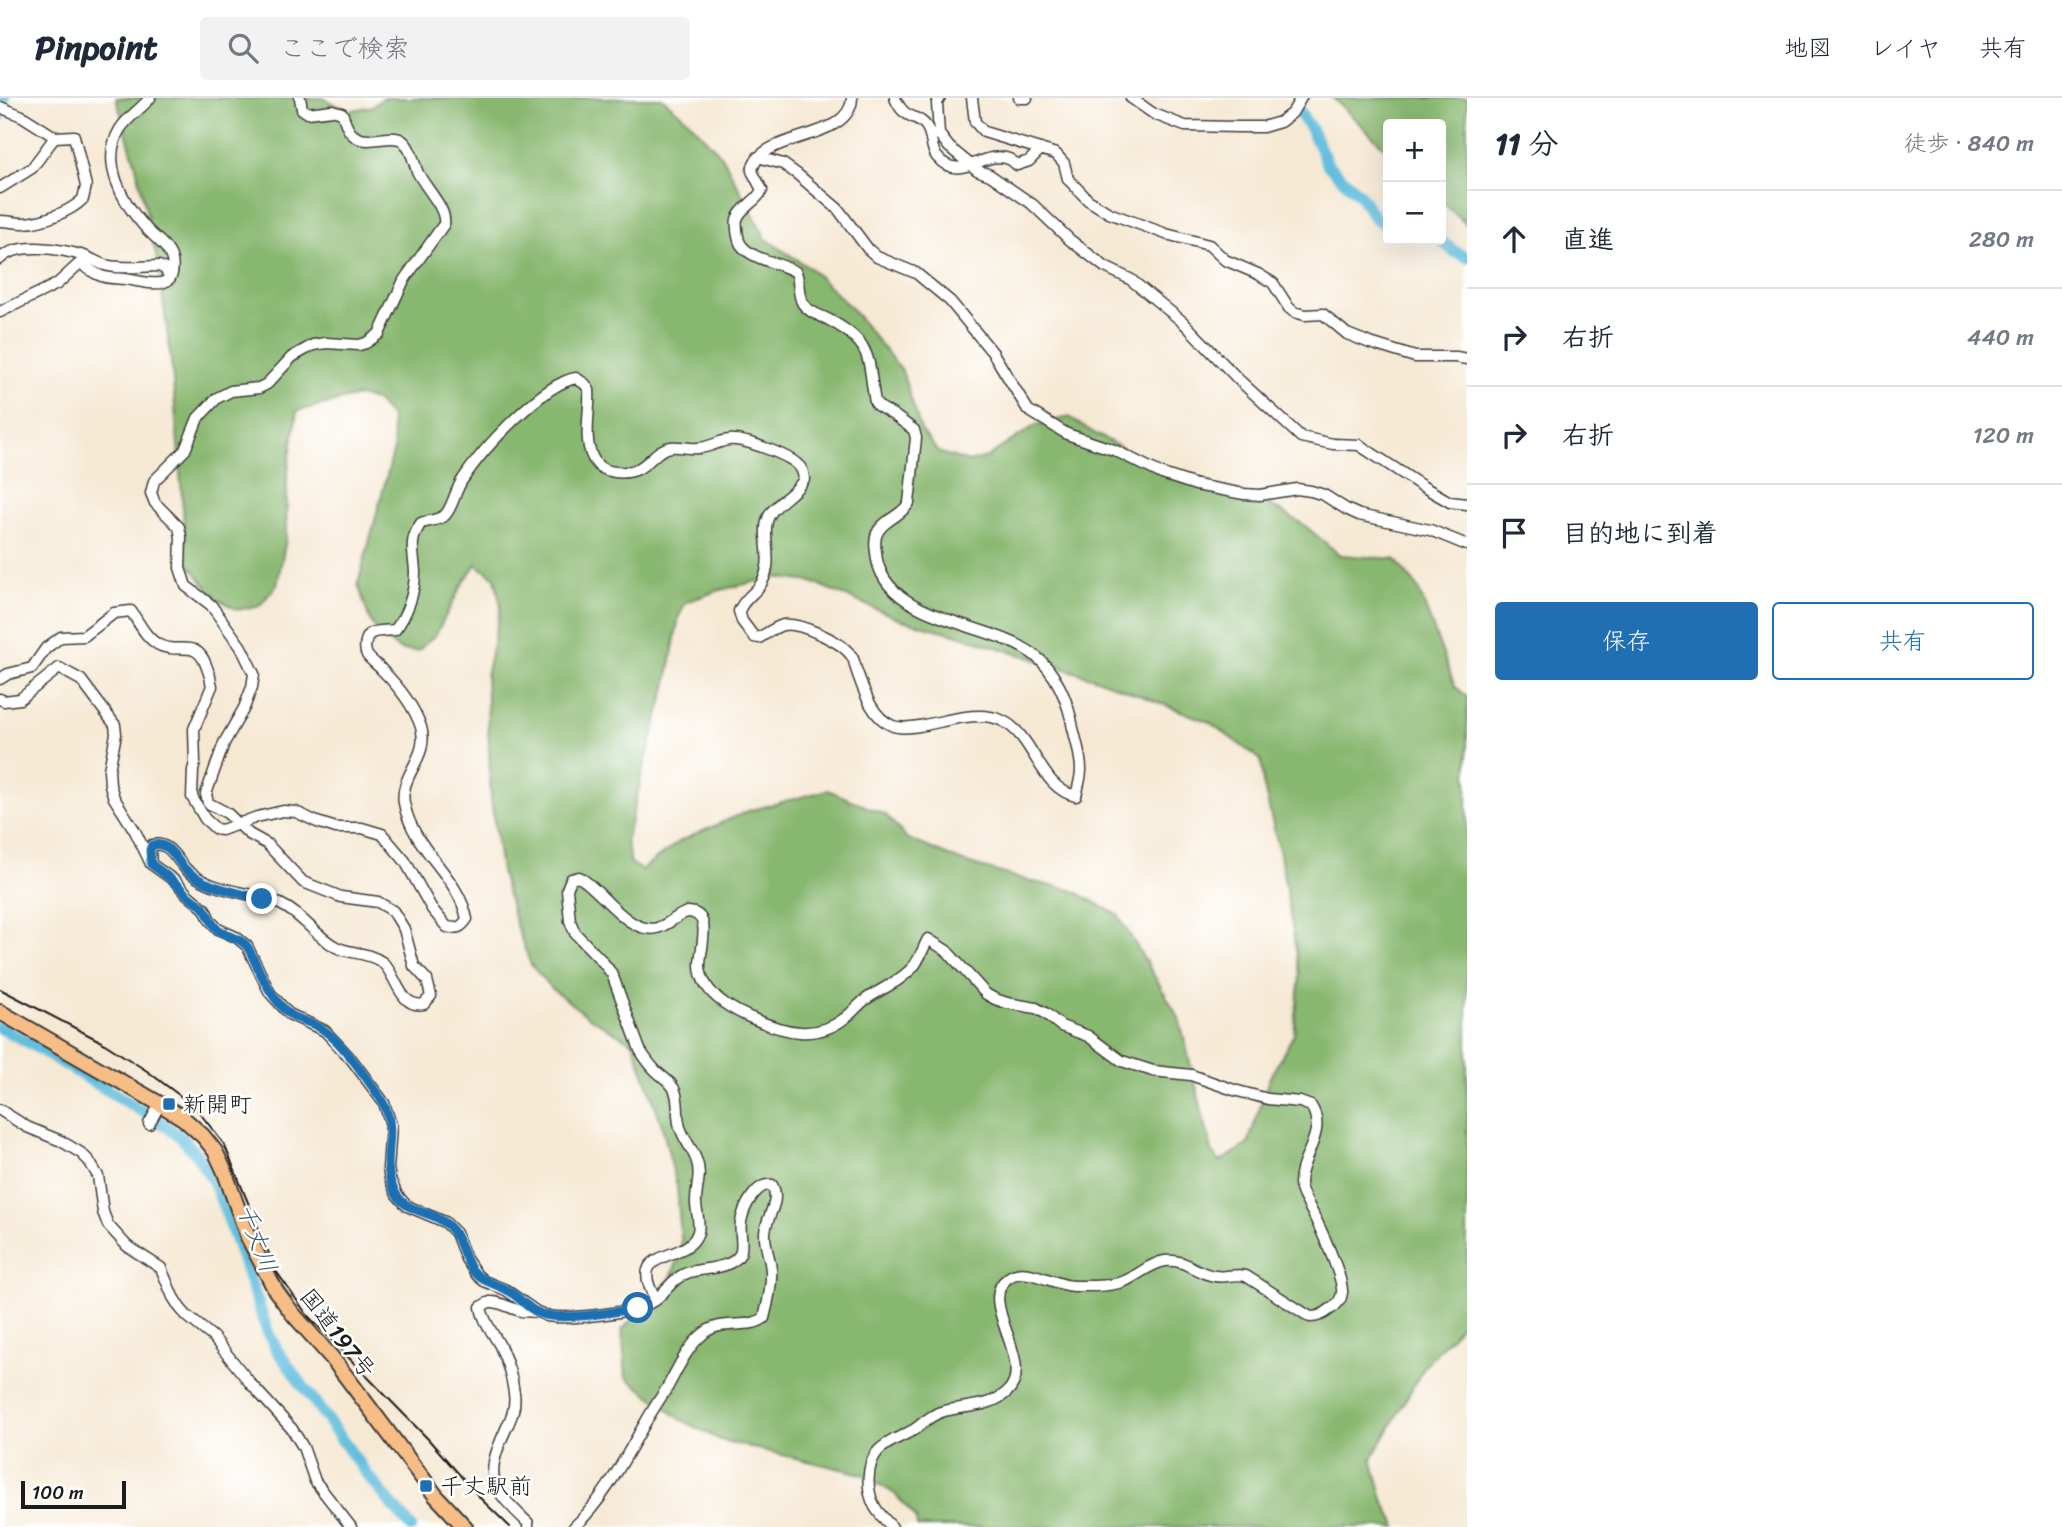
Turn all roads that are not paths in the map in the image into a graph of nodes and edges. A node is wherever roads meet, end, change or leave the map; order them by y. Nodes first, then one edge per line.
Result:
1 (150, 98) edge
2 (300, 98) edge
3 (852, 98) edge
4 (895, 98) edge
5 (940, 98) edge
6 (972, 98) edge
7 (1019, 98) edge
8 (1027, 98) edge
9 (1131, 98) edge
10 (1301, 98) edge
11 (0, 107) edge
12 (55, 137) junction
13 (1041, 149) junction
14 (758, 157) junction
15 (970, 164) junction
16 (0, 188) edge
17 (0, 221) edge
18 (0, 259) edge
19 (169, 276) junction
20 (0, 312) edge
21 (1467, 359) edge
22 (1467, 504) edge
23 (1467, 545) edge
24 (0, 679) edge
25 (0, 699) edge
26 (239, 824) junction
27 (151, 864) junction
28 (0, 1012) edge
29 (159, 1106) junction
30 (0, 1110) edge
31 (149, 1124) dead end
32 (656, 1300) junction
33 (537, 1312) junction
34 (462, 1526) edge
35 (351, 1527) edge
36 (527, 1527) edge
37 (574, 1527) edge
38 (892, 1527) edge

1 - 19 street
2 - 26 street
3 - 14 street
4 - 15 street
5 - 15 street
6 - 13 street
7 - 8 street
9 - 10 street
11 - 12 street
12 - 16 street
12 - 17 street
13 - 15 street
13 - 21 street
14 - 23 street
14 - 26 street
15 - 22 street
18 - 19 street
19 - 20 street
24 - 26 street
25 - 27 street
26 - 27 street
27 - 33 street
28 - 29 highway, 国道197号
29 - 31 street
29 - 34 highway, 国道197号
30 - 35 street
32 - 33 street
32 - 37 street
32 - 38 street
33 - 36 street

